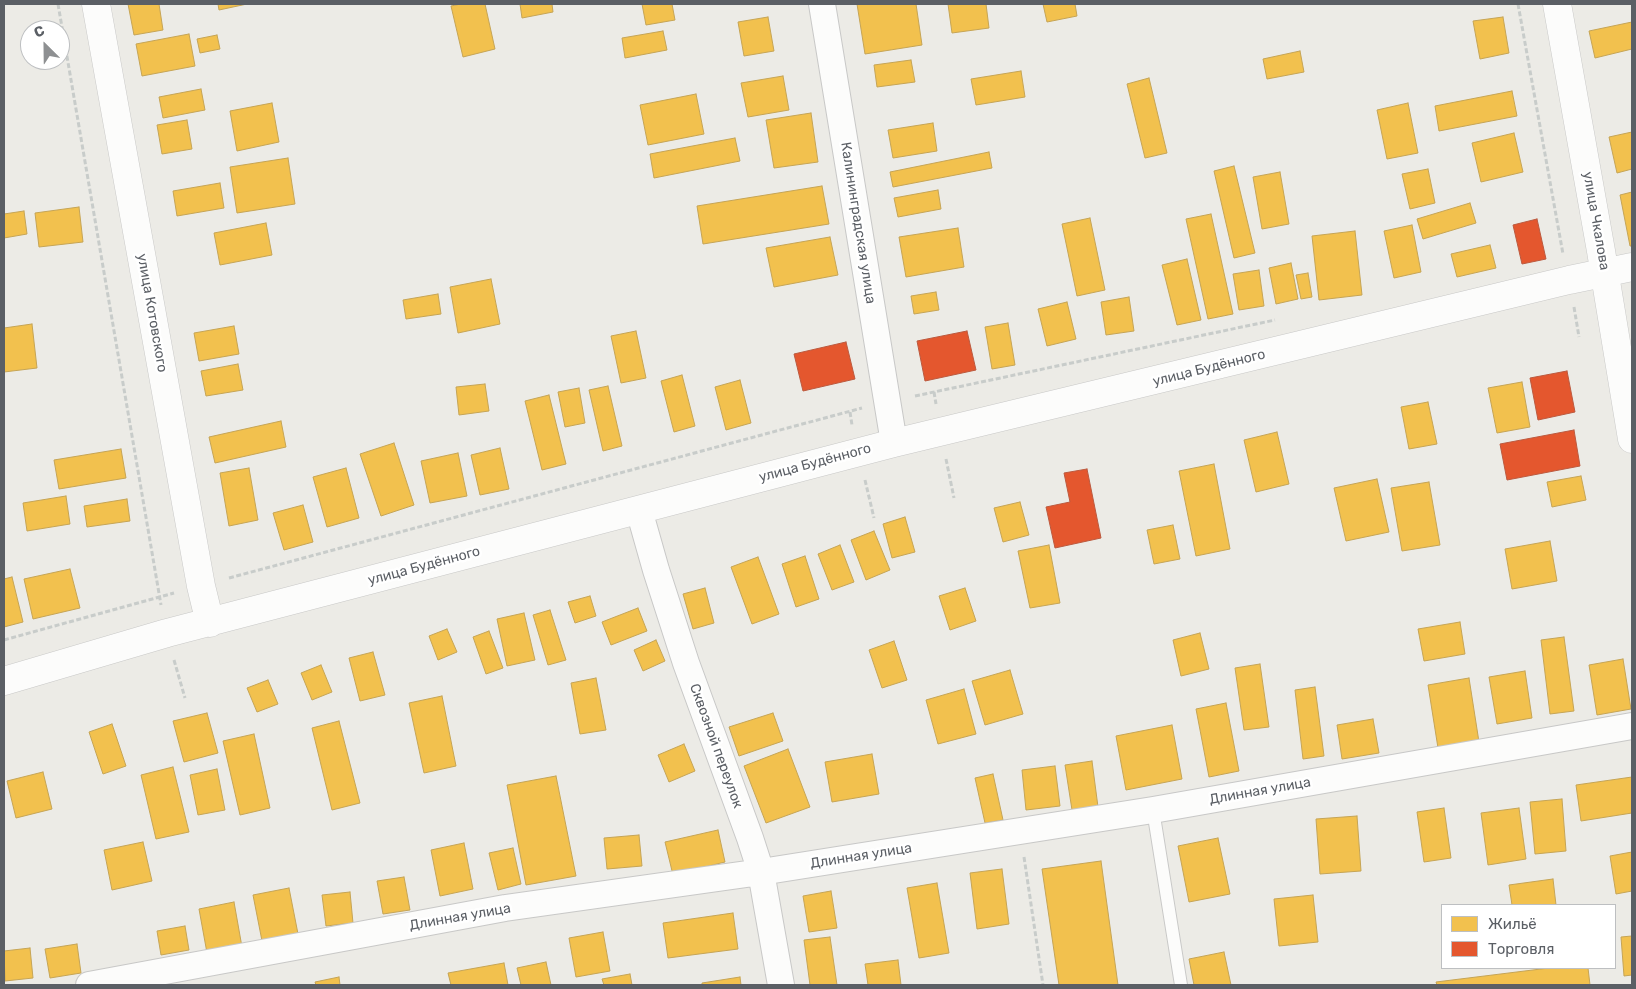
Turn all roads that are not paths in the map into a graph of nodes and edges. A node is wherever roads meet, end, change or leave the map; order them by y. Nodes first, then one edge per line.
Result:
1 (96, 4) edge
2 (822, 4) edge
3 (1557, 4) edge
4 (1632, 267) edge
5 (1605, 273) junction
6 (1632, 439) edge
7 (894, 443) junction
8 (639, 510) junction
9 (210, 622) junction
10 (4, 681) edge
11 (1632, 726) edge
12 (1153, 810) junction
13 (761, 872) junction
14 (89, 985) edge
15 (781, 985) edge
16 (1180, 985) edge

1 - 9 street, улица Котовского
2 - 7 street, Калининградская улица
3 - 5 street, улица Чкалова
4 - 5 street, улица Будённого
5 - 6 street, улица Чкалова
5 - 7 street, улица Будённого
7 - 8 street, улица Будённого
8 - 9 street, улица Будённого
8 - 13 street, Сквозной переулок
9 - 10 street, улица Будённого
11 - 12 street, Длинная улица
12 - 13 street, Длинная улица
12 - 16 lane
13 - 14 street, Длинная улица
13 - 15 street, Сквозной переулок

